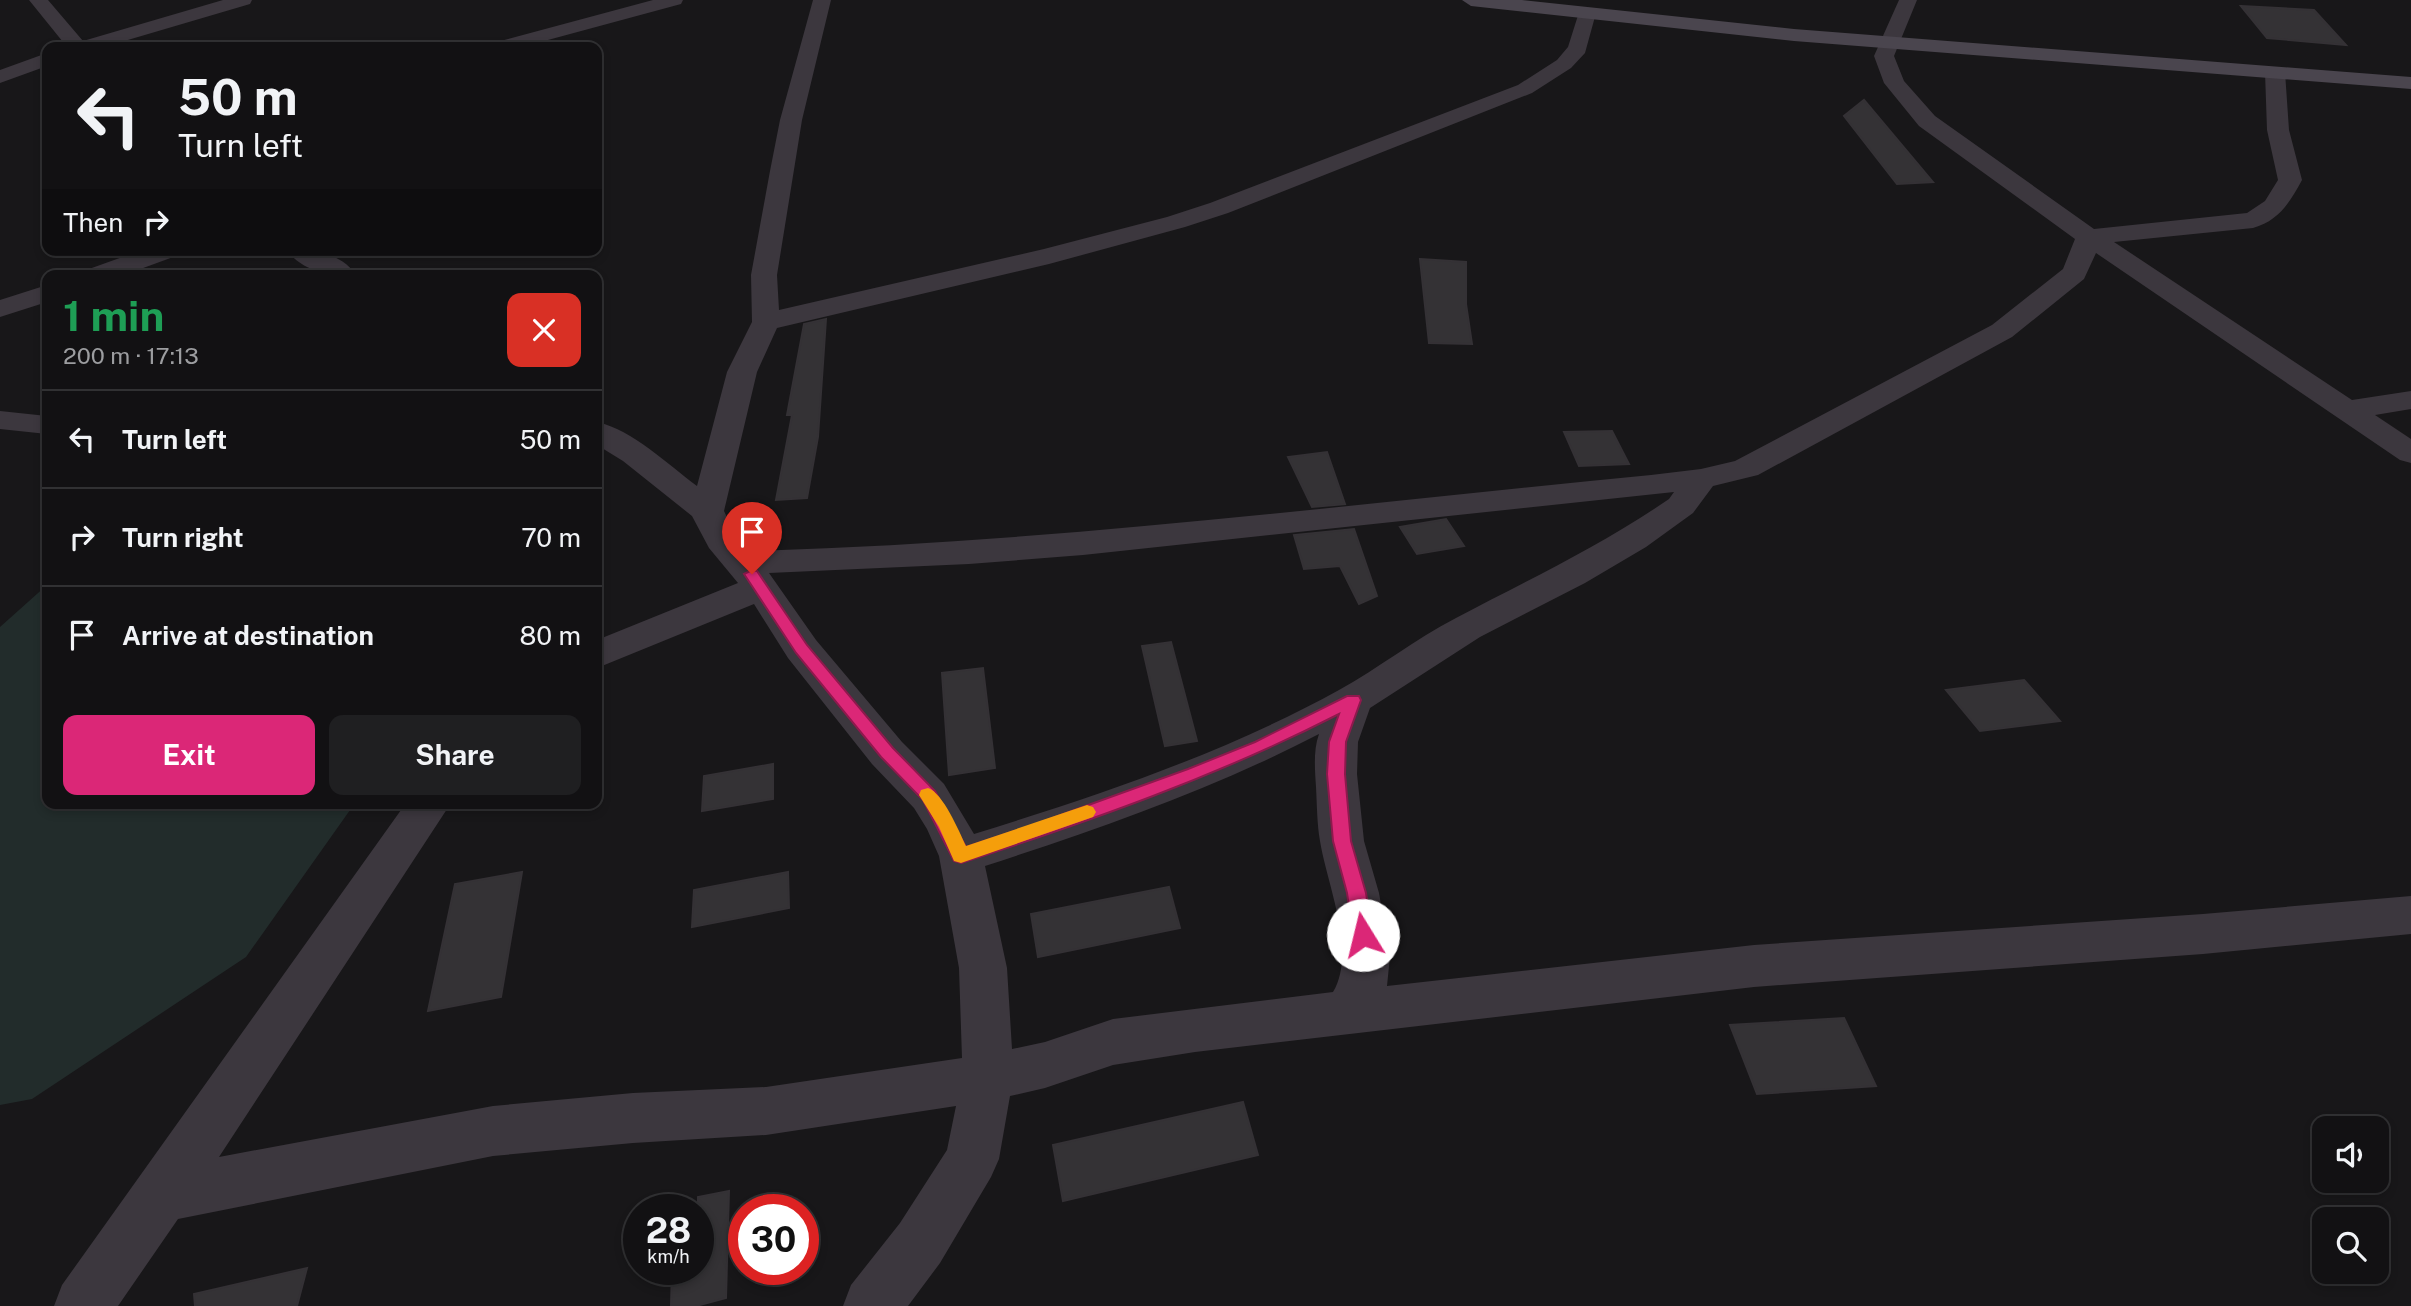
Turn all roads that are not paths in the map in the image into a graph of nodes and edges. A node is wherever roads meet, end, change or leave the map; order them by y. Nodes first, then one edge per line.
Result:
1 (38, 0) edge
2 (243, 0) edge
3 (674, 0) edge
4 (822, 0) edge
5 (1471, 0) edge
6 (1908, 0) edge
7 (1587, 13) junction
8 (73, 42) edge
9 (101, 42) edge
10 (519, 42) edge
11 (1889, 43) junction
12 (42, 61) edge
13 (42, 61) edge
14 (0, 68) edge
15 (2275, 72) junction
16 (0, 77) edge
17 (2411, 83) edge
18 (2089, 237) junction
19 (150, 256) edge
20 (310, 256) edge
21 (111, 270) edge
22 (334, 270) edge
23 (42, 295) edge
24 (0, 309) edge
25 (766, 322) junction
26 (2411, 400) edge
27 (2345, 410) junction
28 (0, 420) edge
29 (42, 424) edge
30 (602, 434) edge
31 (2411, 453) edge
32 (1701, 479) junction
33 (707, 511) junction
34 (752, 574) junction
35 (602, 652) edge
36 (1353, 700) junction
37 (425, 809) edge
38 (961, 856) junction
39 (2411, 915) edge
40 (1347, 1014) junction
41 (988, 1078) junction
42 (162, 1195) junction
43 (83, 1306) edge
44 (873, 1306) edge

1 - 8 street
2 - 9 street
3 - 10 street
4 - 25 street
5 - 7 street
6 - 11 street
7 - 11 street
7 - 25 street
11 - 15 street
11 - 18 street
12 - 14 street
13 - 16 street
15 - 17 street
15 - 18 street
18 - 27 street
18 - 32 street
19 - 21 street
20 - 22 street
23 - 24 street
25 - 33 street
26 - 27 street
27 - 31 street
28 - 29 street
30 - 33 street
32 - 34 street
32 - 36 street
33 - 34 street
34 - 35 street
34 - 38 street
36 - 38 street
36 - 40 street
37 - 42 street
38 - 41 street
39 - 40 street
40 - 41 street
41 - 42 street
41 - 44 street
42 - 43 street

